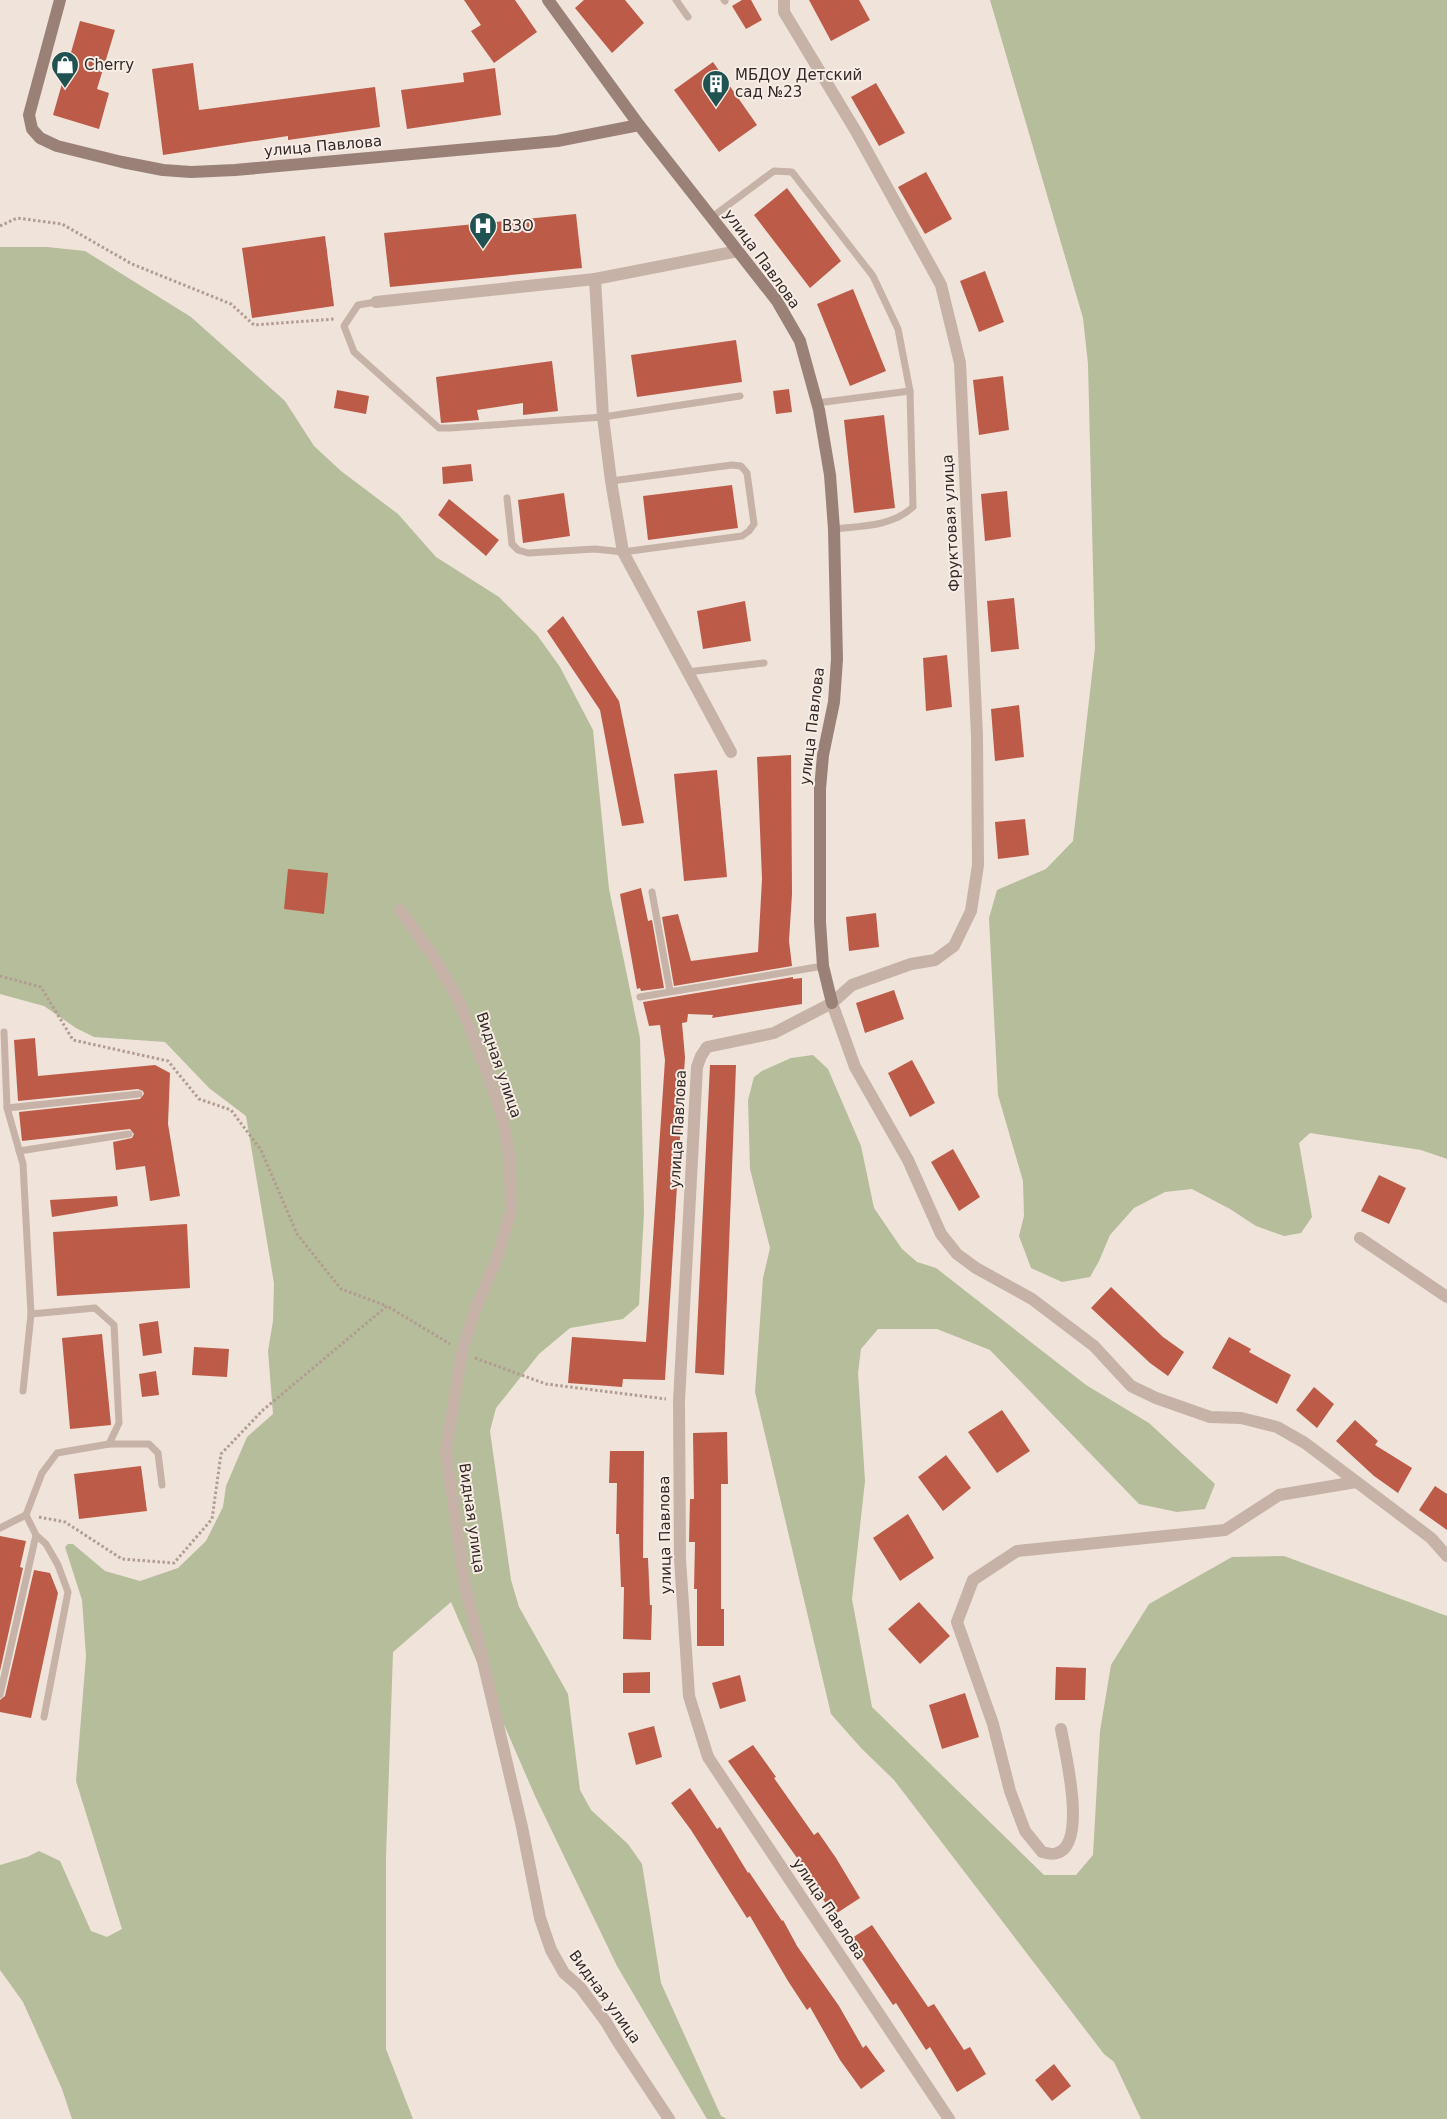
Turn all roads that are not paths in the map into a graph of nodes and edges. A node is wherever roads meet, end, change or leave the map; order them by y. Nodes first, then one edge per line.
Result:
1 (60, 0) edge
2 (548, 0) edge
3 (676, 0) edge
4 (784, 0) edge
5 (688, 17) dead end
6 (639, 125) junction
7 (712, 217) junction
8 (738, 251) junction
9 (595, 279) junction
10 (376, 302) joint
11 (910, 390) junction
12 (740, 396) dead end
13 (817, 403) junction
14 (603, 417) junction
15 (610, 481) junction
16 (507, 498) dead end
17 (834, 529) junction
18 (623, 552) junction
19 (764, 663) dead end
20 (687, 672) junction
21 (731, 752) dead end
22 (652, 892) dead end
23 (400, 910) dead end
24 (823, 966) junction
25 (670, 991) junction
26 (640, 997) dead end
27 (832, 1002) junction
28 (4, 1032) dead end
29 (139, 1094) dead end
30 (7, 1108) junction
31 (130, 1134) dead end
32 (19, 1151) junction
33 (1360, 1238) dead end
34 (1447, 1297) edge
35 (31, 1314) junction
36 (23, 1391) dead end
37 (109, 1444) junction
38 (1356, 1482) junction
39 (162, 1485) dead end
40 (26, 1515) junction
41 (0, 1528) edge
42 (36, 1536) junction
43 (1447, 1556) edge
44 (0, 1695) edge
45 (44, 1717) dead end
46 (1061, 1729) dead end
47 (669, 2119) edge
48 (949, 2119) edge

1 - 6 street, улица Павлова
2 - 6 street, улица Павлова
3 - 5 lane
4 - 27 street, Фруктовая улица
6 - 7 street, улица Павлова
7 - 8 street, улица Павлова
7 - 11 lane
8 - 9 street
8 - 13 street, улица Павлова
9 - 10 street
9 - 14 street
10 - 14 lane
11 - 13 lane
11 - 17 lane
12 - 14 lane
13 - 17 street, улица Павлова
14 - 15 street
15 - 18 street
15 - 18 lane
16 - 18 lane
17 - 24 street, улица Павлова
18 - 20 street
19 - 20 lane
20 - 21 street
22 - 25 lane
23 - 47 street, Видная улица
24 - 25 lane
24 - 27 street, улица Павлова
25 - 26 lane
27 - 38 street
27 - 48 street, улица Павлова
28 - 30 lane
29 - 30 lane
30 - 32 lane
31 - 32 lane
32 - 35 lane
33 - 34 street
35 - 36 lane
35 - 37 lane
37 - 39 lane
37 - 40 lane
38 - 43 street
38 - 46 street
40 - 41 lane
40 - 42 lane
42 - 44 lane
42 - 45 lane

